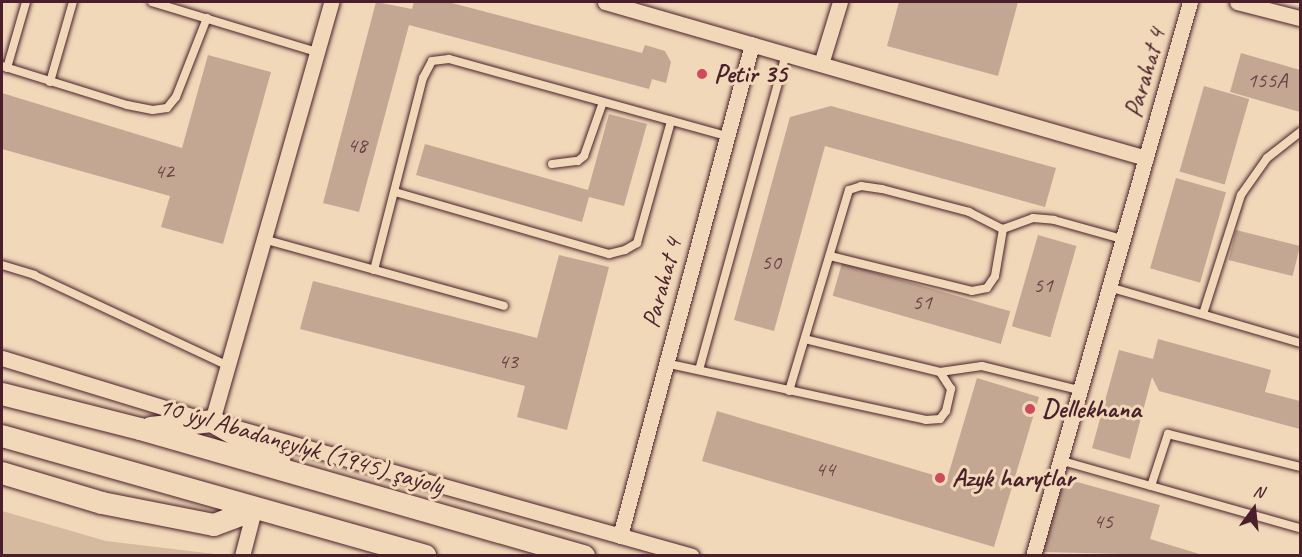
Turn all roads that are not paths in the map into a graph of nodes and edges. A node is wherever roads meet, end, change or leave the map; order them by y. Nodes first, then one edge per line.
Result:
1 (26, 2) edge
2 (73, 2) edge
3 (152, 2) edge
4 (331, 2) edge
5 (605, 2) edge
6 (840, 2) edge
7 (1190, 2) edge
8 (1237, 2) edge
9 (207, 18) junction
10 (1300, 18) edge
11 (752, 44) junction
12 (317, 52) junction
13 (786, 54) junction
14 (821, 64) junction
15 (4, 67) edge
16 (50, 82) junction
17 (603, 102) junction
18 (671, 121) junction
19 (1300, 132) edge
20 (727, 136) junction
21 (1146, 158) junction
22 (552, 164) dead end
23 (394, 192) junction
24 (1003, 229) junction
25 (261, 239) junction
26 (1122, 239) junction
27 (830, 256) junction
28 (2, 265) edge
29 (374, 270) junction
30 (1107, 287) junction
31 (504, 306) dead end
32 (1203, 314) junction
33 (805, 339) junction
34 (1300, 343) edge
35 (2, 358) edge
36 (665, 363) junction
37 (226, 365) junction
38 (699, 370) junction
39 (940, 372) junction
40 (1078, 390) junction
41 (789, 391) junction
42 (2, 394) edge
43 (212, 421) junction
44 (140, 429) junction
45 (2, 436) edge
46 (1059, 460) junction
47 (1300, 466) edge
48 (2, 473) edge
49 (308, 477) junction
50 (1151, 486) junction
51 (254, 510) junction
52 (1300, 528) edge
53 (620, 536) junction
54 (242, 555) edge
55 (425, 555) edge
56 (584, 555) edge
57 (691, 555) edge
58 (1033, 555) edge

1 - 15 lane
2 - 16 lane
3 - 9 lane
4 - 12 street
5 - 11 street, Parahat 4
6 - 14 street
7 - 21 street, Parahat 4
8 - 10 street
9 - 12 lane
9 - 16 lane
11 - 13 street, Parahat 4
11 - 20 street, Parahat 4
12 - 25 street
13 - 14 street, Parahat 4
13 - 38 lane
14 - 21 street, Parahat 4
15 - 16 lane
17 - 18 lane
17 - 22 lane
17 - 23 lane
18 - 20 lane
18 - 23 lane
19 - 32 lane
20 - 36 street, Parahat 4
21 - 26 street, Parahat 4
23 - 29 lane
24 - 26 lane
24 - 27 lane
24 - 27 lane
25 - 29 lane
25 - 37 street
26 - 30 street, Parahat 4
27 - 33 lane
28 - 37 lane
29 - 31 lane
30 - 32 lane
30 - 40 street, Parahat 4
32 - 34 lane
33 - 39 lane
33 - 41 lane
35 - 43 street
36 - 38 lane
36 - 53 street, Parahat 4
37 - 43 street
38 - 41 lane
39 - 40 lane
39 - 41 lane
40 - 46 street, Parahat 4
42 - 44 main road, 10 ýyl Abadançylyk (1945) şaýoly
43 - 44 main road
43 - 49 main road
43 - 53 street
44 - 49 main road, 10 ýyl Abadançylyk (1945) şaýoly
45 - 51 main road
46 - 50 lane
46 - 58 street, Parahat 4
47 - 50 lane
48 - 51 main road
49 - 56 main road, 10 ýyl Abadançylyk (1945) şaýoly
50 - 52 lane
51 - 54 street
51 - 55 main road
53 - 57 street

